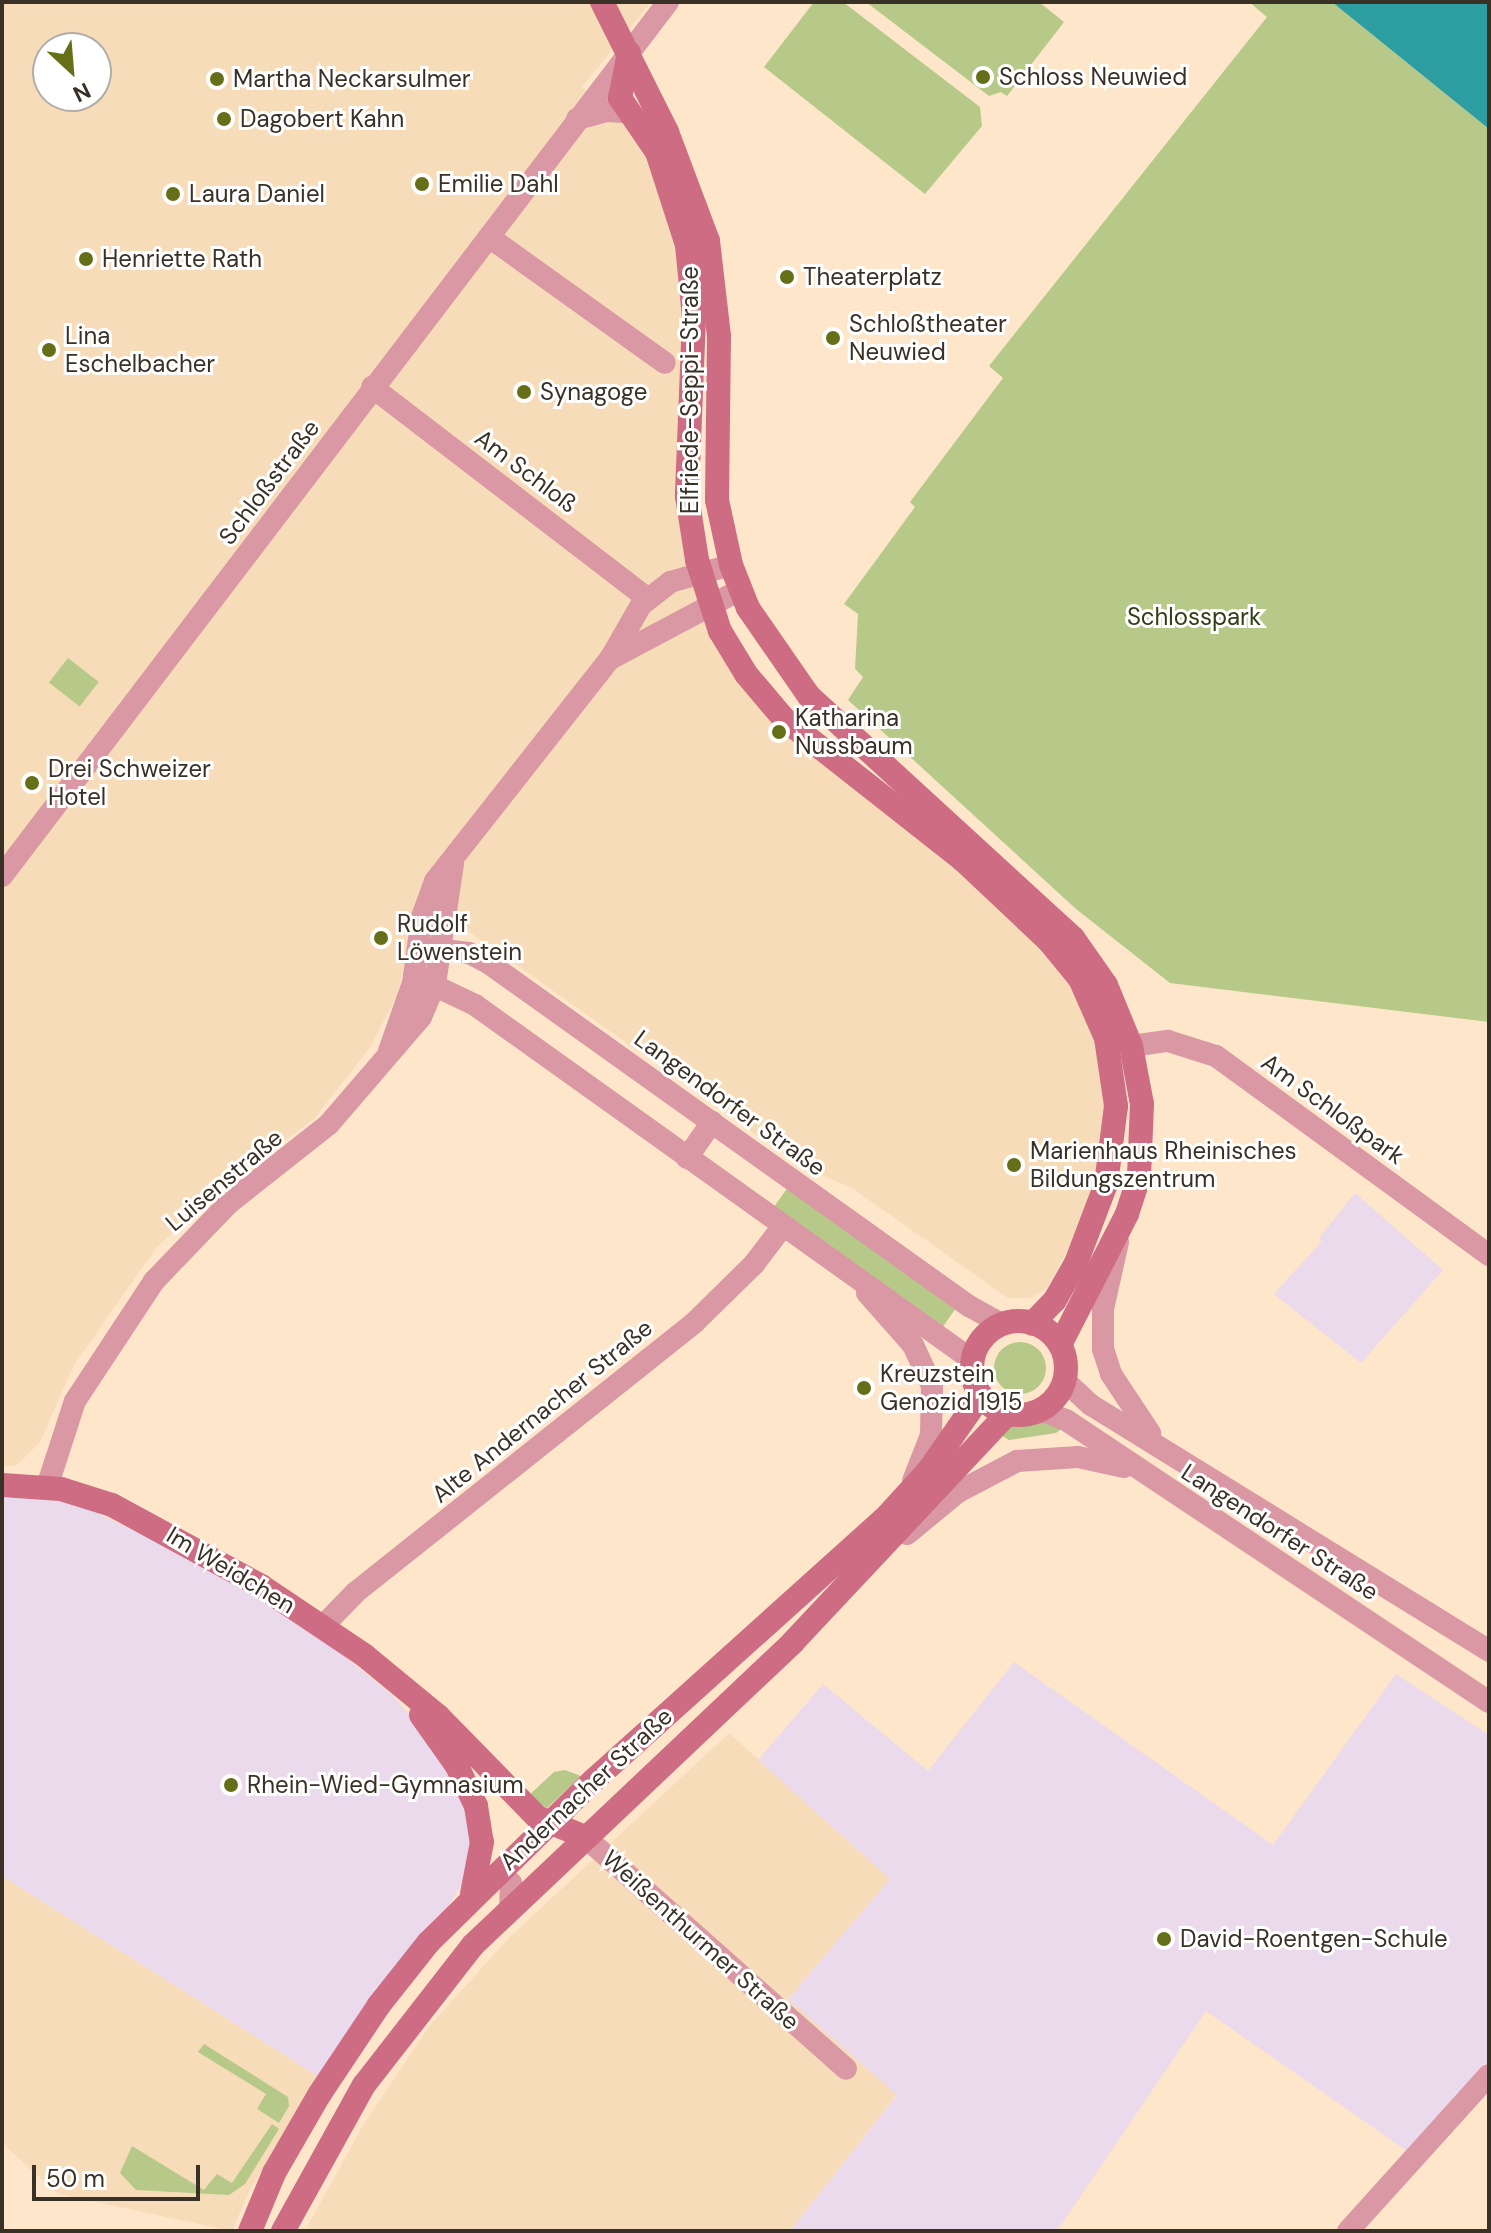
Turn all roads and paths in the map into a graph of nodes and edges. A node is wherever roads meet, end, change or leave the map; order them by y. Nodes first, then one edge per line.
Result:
1 (602, 2) edge
2 (668, 2) edge
3 (629, 53) junction
4 (628, 112) junction
5 (577, 119) junction
6 (489, 237) junction
7 (665, 363) dead end
8 (372, 387) junction
9 (731, 565) junction
10 (700, 573) junction
11 (740, 590) junction
12 (647, 598) junction
13 (710, 605) junction
14 (610, 659) junction
15 (2, 876) edge
16 (430, 948) junction
17 (425, 980) junction
18 (1131, 1046) junction
19 (712, 1122) junction
20 (687, 1158) junction
21 (1122, 1225) junction
22 (783, 1226) junction
23 (1489, 1255) edge
24 (845, 1268) junction
25 (1002, 1324) junction
26 (1032, 1324) junction
27 (1060, 1345) junction
28 (972, 1360) junction
29 (1064, 1380) junction
30 (981, 1395) junction
31 (1041, 1410) junction
32 (1007, 1414) junction
33 (1155, 1440) junction
34 (1143, 1473) junction
35 (2, 1485) edge
36 (47, 1487) junction
37 (904, 1499) junction
38 (866, 1568) junction
39 (323, 1626) junction
40 (1489, 1651) edge
41 (399, 1684) junction
42 (1489, 1702) edge
43 (548, 1823) junction
44 (585, 1837) junction
45 (491, 1876) junction
46 (472, 1894) junction
47 (510, 1908) junction
48 (846, 2069) dead end
49 (1489, 2075) edge
50 (250, 2231) edge
51 (283, 2231) edge
52 (1348, 2231) edge

1 - 3 street
2 - 3 street, Schloßstraße
3 - 4 street, Elfriede-Seppi-Straße
3 - 5 street, Schloßstraße
3 - 9 street, Elfriede-Seppi-Straße
4 - 5 street
4 - 10 street, Elfriede-Seppi-Straße
5 - 6 street, Schloßstraße
6 - 7 street
6 - 8 street, Schloßstraße
8 - 12 street, Am Schloß
8 - 15 street, Schloßstraße
9 - 10 street, Luisenstraße
9 - 11 street, Elfriede-Seppi-Straße
10 - 12 street, Luisenstraße
10 - 13 street, Elfriede-Seppi-Straße
11 - 13 street, Luisenstraße
11 - 18 street, Elfriede-Seppi-Straße
12 - 14 street, Luisenstraße
13 - 14 street, Luisenstraße
13 - 26 street, Elfriede-Seppi-Straße
14 - 16 street, Luisenstraße
16 - 17 street, Luisenstraße
16 - 19 street, Langendorfer Straße
17 - 20 street
17 - 36 street, Luisenstraße
18 - 21 street, Elfriede-Seppi-Straße
18 - 23 street, Am Schloßpark
19 - 20 street
19 - 25 street, Langendorfer Straße
20 - 22 street
21 - 27 street, Elfriede-Seppi-Straße
21 - 33 street, Langendorfer Straße
22 - 24 street
22 - 39 street, Alte Andernacher Straße
24 - 28 street
24 - 37 street
25 - 26 street
25 - 28 street
26 - 27 street
27 - 29 street
28 - 30 street
29 - 31 street
29 - 33 street, Langendorfer Straße
30 - 32 street
30 - 37 street, Andernacher Straße
31 - 32 street
31 - 34 street, Langendorfer Straße
32 - 38 street, Andernacher Straße
33 - 40 street, Langendorfer Straße
34 - 38 street
34 - 42 street, Langendorfer Straße
35 - 36 street, Im Weidchen
36 - 39 street, Im Weidchen
37 - 43 street, Andernacher Straße
38 - 44 street, Andernacher Straße
39 - 41 street, Im Weidchen
41 - 43 street, Im Weidchen
41 - 46 street, Im Weidchen
43 - 44 street, Weißenthurmer Straße
43 - 45 street, Andernacher Straße
44 - 47 street, Andernacher Straße
44 - 48 street, Weißenthurmer Straße
45 - 46 street, Andernacher Straße
45 - 47 street
46 - 50 street, Andernacher Straße
47 - 51 street, Andernacher Straße
49 - 52 street

